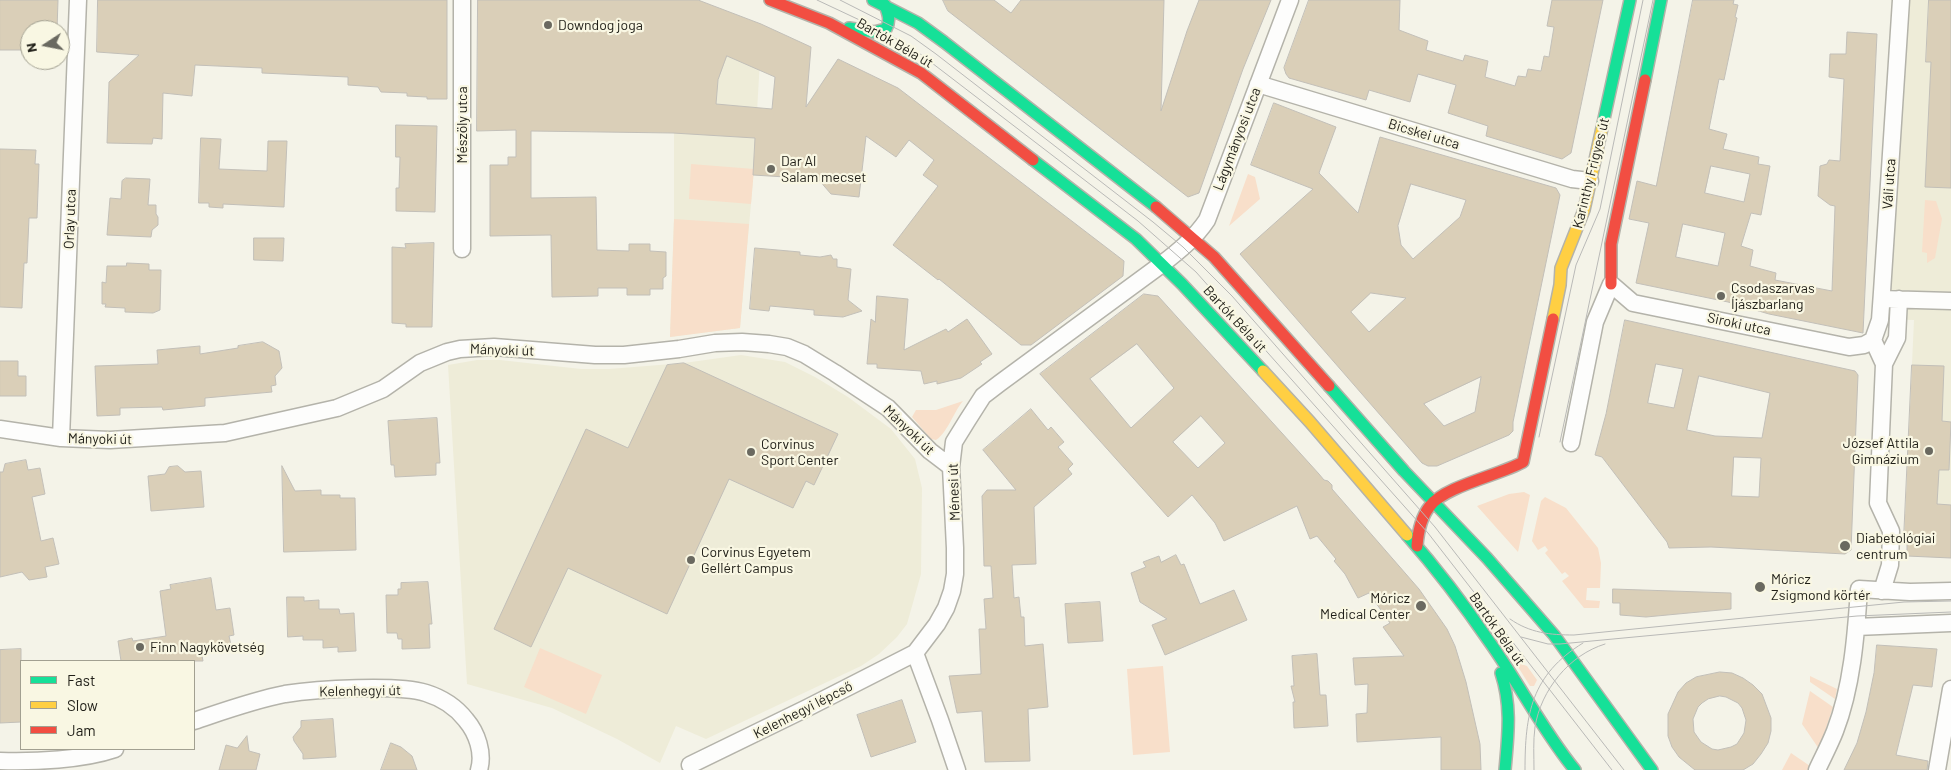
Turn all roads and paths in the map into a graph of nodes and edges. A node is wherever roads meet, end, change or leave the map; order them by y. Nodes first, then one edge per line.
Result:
1 (78, 0) edge
2 (462, 0) edge
3 (770, 0) edge
4 (873, 0) edge
5 (1290, 0) edge
6 (1630, 0) edge
7 (1661, 0) edge
8 (1901, 0) edge
9 (885, 5) junction
10 (829, 23) junction
11 (1258, 84) junction
12 (1590, 181) junction
13 (1193, 238) junction
14 (462, 249) dead end
15 (1162, 264) junction
16 (1611, 284) junction
17 (1882, 299) junction
18 (1899, 299) junction
19 (1951, 301) edge
20 (1873, 340) junction
21 (1884, 364) junction
22 (0, 429) edge
23 (61, 438) junction
24 (1571, 443) dead end
25 (951, 467) junction
26 (1434, 500) junction
27 (1417, 546) junction
28 (1882, 590) junction
29 (1951, 591) edge
30 (1951, 623) edge
31 (1856, 627) junction
32 (1491, 644) junction
33 (915, 653) junction
34 (1951, 690) edge
35 (195, 721) edge
36 (109, 750) edge
37 (0, 761) edge
38 (690, 765) dead end
39 (480, 770) edge
40 (957, 770) edge
41 (1505, 770) edge
42 (1575, 770) edge
43 (1652, 770) edge
44 (1817, 770) edge
45 (1937, 770) edge

1 - 23 street, Orlay utca
2 - 14 street, Mészöly utca
3 - 10 main road, Bartók Béla út
4 - 9 main road, Bartók Béla út
5 - 11 street, Lágymányosi utca
6 - 12 main road, Karinthy Frigyes út
7 - 16 main road
8 - 17 street, Váli utca
9 - 10 main road
9 - 13 main road, Bartók Béla út
10 - 15 main road, Bartók Béla út
11 - 12 street, Bicskei utca
11 - 13 street, Lágymányosi utca
12 - 26 main road, Karinthy Frigyes út
13 - 15 street, Lágymányosi utca
13 - 26 main road, Bartók Béla út
15 - 25 street, Ménesi út
15 - 27 main road, Bartók Béla út
16 - 20 street, Siroki utca
16 - 24 street
17 - 18 street
17 - 20 street, Váli utca
18 - 19 street
18 - 21 street
20 - 21 street
21 - 28 street
22 - 23 street, Mányoki út
23 - 25 street, Mányoki út
25 - 33 street, Ménesi út
26 - 27 main road
26 - 43 main road, Bartók Béla út
27 - 32 main road, Bartók Béla út
28 - 29 street
28 - 31 street
30 - 31 street
31 - 44 street
32 - 41 main road
32 - 42 main road, Bartók Béla út
33 - 38 street, Kelenhegyi lépcső
33 - 40 street
34 - 45 street
35 - 39 street, Kelenhegyi út
36 - 37 street

